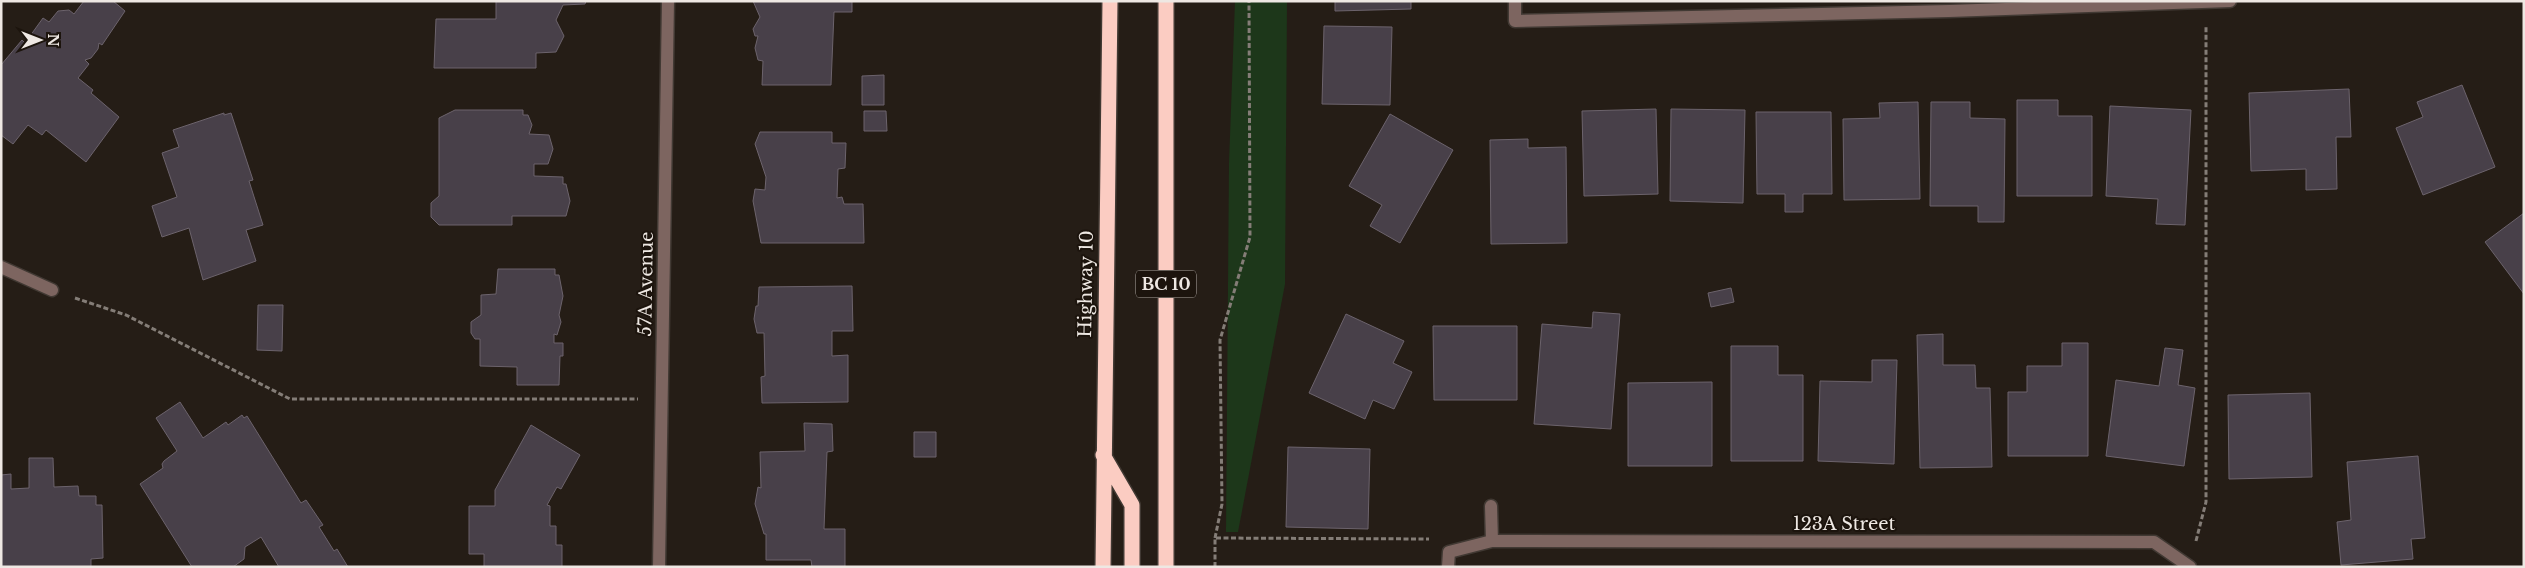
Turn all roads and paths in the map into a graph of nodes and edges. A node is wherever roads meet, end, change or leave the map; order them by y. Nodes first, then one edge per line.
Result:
1 (668, 1) edge
2 (1110, 1) edge
3 (1166, 1) edge
4 (1249, 1) edge
5 (1515, 1) edge
6 (2230, 1) edge
7 (2203, 3) junction
8 (1980, 6) edge
9 (1, 267) edge
10 (52, 290) joint
11 (662, 399) junction
12 (1103, 454) junction
13 (1492, 506) dead end
14 (1215, 538) junction
15 (1492, 541) junction
16 (1449, 552) junction
17 (659, 567) edge
18 (1103, 567) edge
19 (1132, 567) edge
20 (1166, 567) edge
21 (1215, 567) edge
22 (1448, 567) edge
23 (2189, 567) edge

1 - 11 street, 57A Avenue
2 - 12 highway, Highway 10
3 - 20 highway, BC 10
4 - 14 path
5 - 8 street
6 - 7 street
7 - 8 street
7 - 23 path
9 - 10 street
10 - 11 path
11 - 17 street, 57A Avenue
12 - 18 highway, Highway 10
12 - 19 highway
13 - 15 street
14 - 16 path
14 - 21 path
15 - 16 street, 123A Street
15 - 23 street, 123A Street
16 - 22 street

